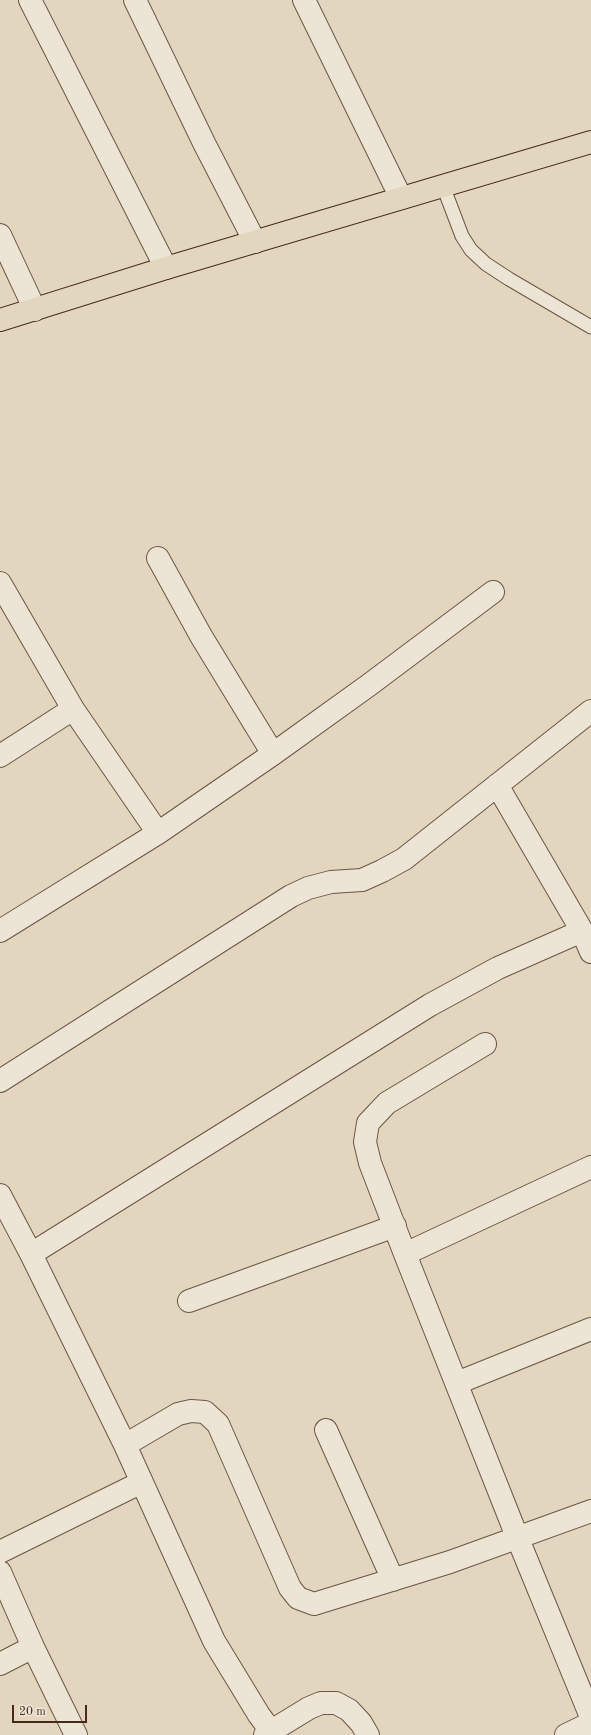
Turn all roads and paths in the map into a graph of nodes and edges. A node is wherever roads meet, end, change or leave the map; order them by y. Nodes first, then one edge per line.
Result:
1 (30, 0) edge
2 (135, 0) edge
3 (304, 0) edge
4 (591, 142) edge
5 (443, 186) junction
6 (400, 198) junction
7 (0, 235) edge
8 (255, 242) junction
9 (166, 268) junction
10 (35, 310) junction
11 (0, 320) edge
12 (591, 327) edge
13 (158, 558) dead end
14 (0, 583) edge
15 (493, 592) dead end
16 (73, 709) junction
17 (591, 711) edge
18 (274, 754) junction
19 (0, 756) edge
20 (497, 785) junction
21 (158, 832) junction
22 (0, 931) edge
23 (582, 931) junction
24 (591, 952) edge
25 (485, 1044) dead end
26 (0, 1081) edge
27 (591, 1167) edge
28 (0, 1195) edge
29 (395, 1226) junction
30 (31, 1254) junction
31 (405, 1254) junction
32 (189, 1301) dead end
33 (591, 1329) edge
34 (457, 1382) junction
35 (326, 1430) dead end
36 (125, 1444) junction
37 (142, 1482) junction
38 (591, 1511) edge
39 (518, 1538) junction
40 (0, 1552) edge
41 (0, 1572) edge
42 (393, 1580) junction
43 (33, 1647) junction
44 (0, 1664) edge
45 (591, 1717) edge
46 (591, 1724) edge
47 (270, 1734) edge
48 (76, 1735) edge
49 (368, 1735) edge
50 (566, 1735) edge

1 - 9 street
2 - 8 street
3 - 6 street
4 - 5 highway
5 - 6 highway
5 - 12 lane
6 - 8 highway
7 - 10 street
8 - 9 highway
9 - 10 highway
10 - 11 highway
13 - 18 street
14 - 16 street
15 - 18 street
16 - 19 street
16 - 21 street
17 - 20 street
18 - 21 street
20 - 23 street
20 - 26 street
21 - 22 street
23 - 24 street
23 - 30 street
25 - 29 street
27 - 31 street
28 - 30 street
29 - 31 street
29 - 32 street
30 - 36 street
31 - 34 street
33 - 34 street
34 - 39 street
35 - 42 street
36 - 37 street
36 - 42 street
37 - 40 street
37 - 47 street
38 - 39 street
39 - 42 street
39 - 45 street
41 - 43 street
43 - 44 street
43 - 48 street
46 - 50 street
47 - 49 street

